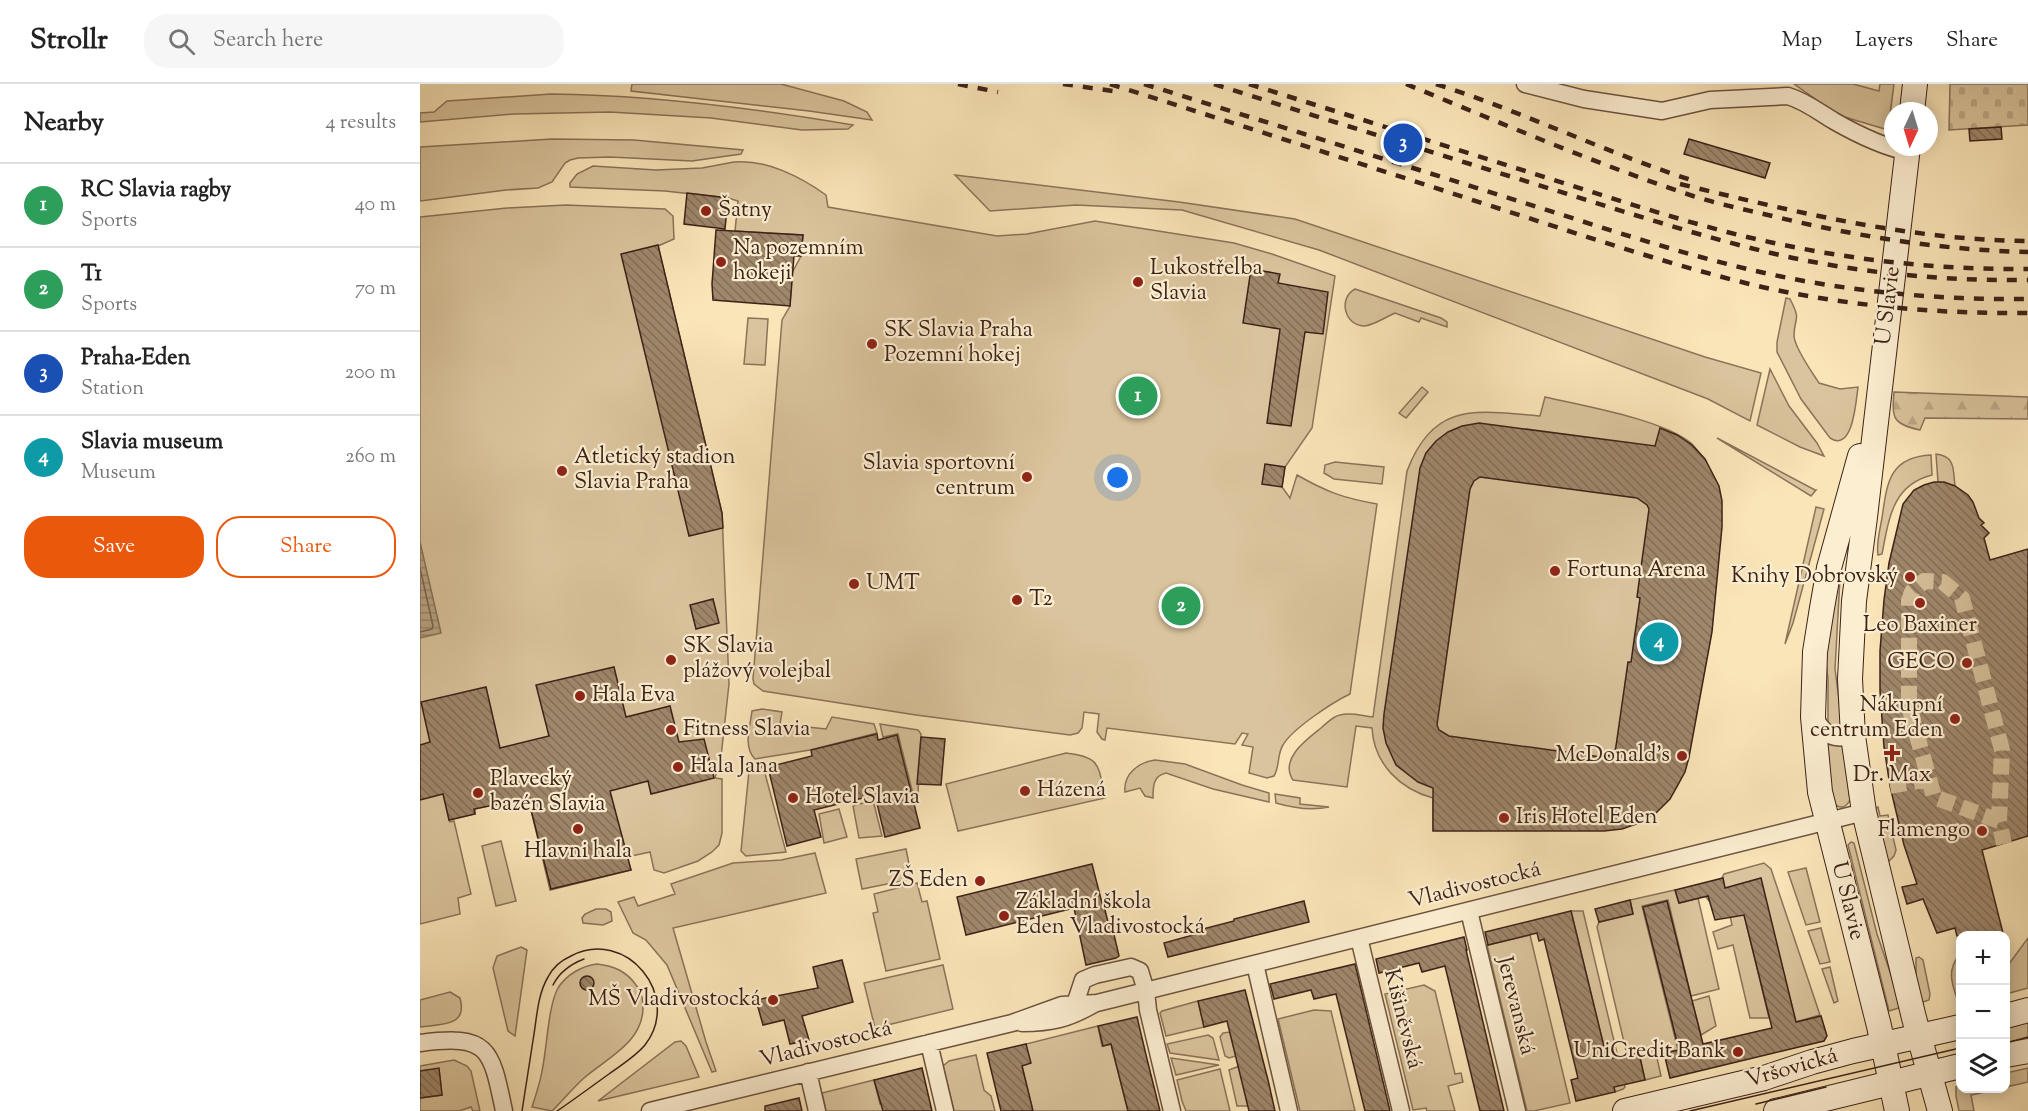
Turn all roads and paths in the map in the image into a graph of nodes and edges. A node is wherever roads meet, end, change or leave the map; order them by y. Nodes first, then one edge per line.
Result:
1 (1525, 84) edge
2 (1915, 84) edge
3 (1913, 102) edge
4 (1884, 144) edge
5 (1907, 156) edge
6 (1879, 390) junction
7 (1813, 717) junction
8 (1853, 736) junction
9 (1864, 812) junction
10 (1827, 822) junction
11 (1469, 911) junction
12 (1359, 938) junction
13 (1255, 964) junction
14 (1146, 991) junction
15 (1097, 1003) junction
16 (1075, 1004) junction
17 (2028, 1010) edge
18 (2010, 1015) edge
19 (1012, 1023) junction
20 (1956, 1028) edge
21 (1920, 1036) junction
22 (420, 1043) edge
23 (929, 1043) junction
24 (1883, 1044) junction
25 (2028, 1050) edge
26 (2010, 1054) edge
27 (1956, 1067) edge
28 (808, 1072) junction
29 (1930, 1074) junction
30 (1891, 1083) junction
31 (504, 1111) edge
32 (650, 1111) edge
33 (817, 1111) edge
34 (945, 1111) edge
35 (1172, 1111) edge
36 (1289, 1111) edge
37 (1401, 1111) edge
38 (1517, 1111) edge
39 (1625, 1111) edge
40 (1776, 1111) edge
41 (1897, 1111) edge
42 (1940, 1111) edge

1 - 4 street
2 - 3 main road
5 - 6 main road, U Slavie
6 - 7 main road, U Slavie
6 - 8 main road, U Slavie
7 - 8 street
7 - 10 main road, U Slavie
8 - 9 main road, U Slavie
9 - 10 street, Vladivostocká
9 - 21 main road, U Slavie
10 - 11 street, Vladivostocká
10 - 24 main road, U Slavie
11 - 12 street, Vladivostocká
11 - 38 street, Jerevanská
12 - 13 street, Vladivostocká
12 - 37 street, Kišiněvská
13 - 14 street, Vladivostocká
13 - 36 street
14 - 15 street, Vladivostocká
14 - 16 street
14 - 35 street
15 - 16 street, Vladivostocká
15 - 19 street, Vladivostocká
16 - 19 street, Vladivostocká
17 - 18 main road
19 - 23 street, Vladivostocká
20 - 21 main road, Vršovická
21 - 24 main road, Vršovická
21 - 29 main road, U Slavie
22 - 31 street
23 - 28 street, Vladivostocká
23 - 34 street
24 - 30 main road, U Slavie
24 - 39 main road, Vršovická
25 - 26 main road
27 - 29 main road, Vršovická
28 - 32 street, Vladivostocká
28 - 33 street
29 - 30 main road, Vršovická
29 - 42 main road, U Slavie
30 - 40 main road, Vršovická
30 - 41 main road, U Slavie

